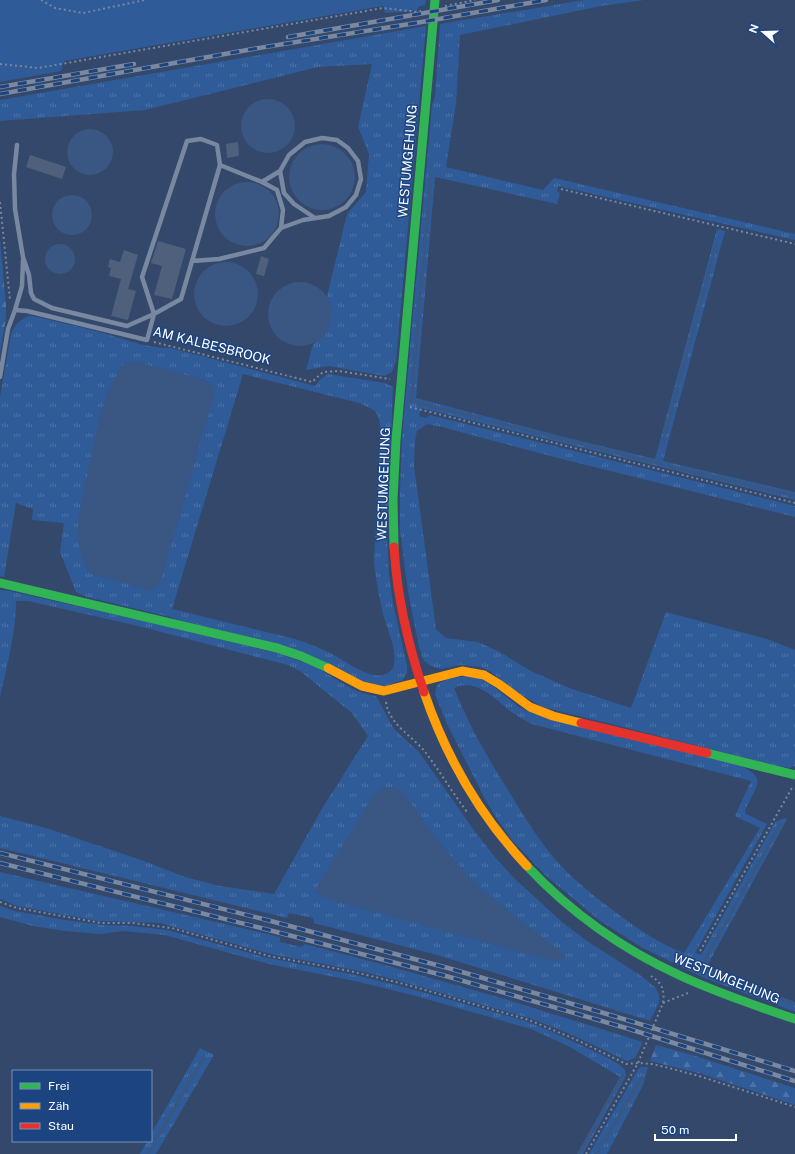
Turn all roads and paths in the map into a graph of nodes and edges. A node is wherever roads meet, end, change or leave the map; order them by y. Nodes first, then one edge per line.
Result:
1 (41, 0) edge
2 (145, 0) edge
3 (435, 0) edge
4 (475, 0) edge
5 (460, 4) dead end
6 (417, 12) dead end
7 (0, 64) edge
8 (17, 145) dead end
9 (220, 165) junction
10 (280, 171) junction
11 (262, 182) junction
12 (561, 189) dead end
13 (0, 202) edge
14 (315, 218) junction
15 (281, 228) junction
16 (795, 244) edge
17 (23, 257) junction
18 (192, 261) junction
19 (15, 310) junction
20 (154, 314) junction
21 (147, 340) junction
22 (0, 377) edge
23 (401, 380) junction
24 (400, 404) junction
25 (795, 503) edge
26 (0, 583) edge
27 (420, 681) junction
28 (795, 774) edge
29 (795, 783) edge
30 (0, 902) edge
31 (700, 951) dead end
32 (656, 979) dead end
33 (692, 991) dead end
34 (663, 1003) junction
35 (795, 1019) edge
36 (638, 1063) junction
37 (795, 1107) edge
38 (586, 1154) edge

1 - 2 path
3 - 23 main road, WESTUMGEHUNG
4 - 5 path
6 - 7 path
8 - 17 lane
9 - 11 lane
9 - 18 lane
9 - 20 lane
10 - 11 lane
10 - 14 lane
10 - 14 lane
11 - 15 lane
12 - 16 path
13 - 19 path
14 - 15 lane
15 - 18 lane
17 - 19 lane
17 - 20 lane
18 - 20 lane
19 - 21 lane, AM KALBESBROOK
19 - 22 lane
20 - 21 lane
21 - 23 path, AM KALBESBROOK
23 - 24 main road, WESTUMGEHUNG
24 - 25 path
24 - 27 main road, WESTUMGEHUNG
26 - 27 main road
27 - 28 main road
27 - 35 main road, WESTUMGEHUNG
29 - 31 path
30 - 36 path
32 - 34 path
33 - 34 path
34 - 36 path
36 - 37 path
36 - 38 path

